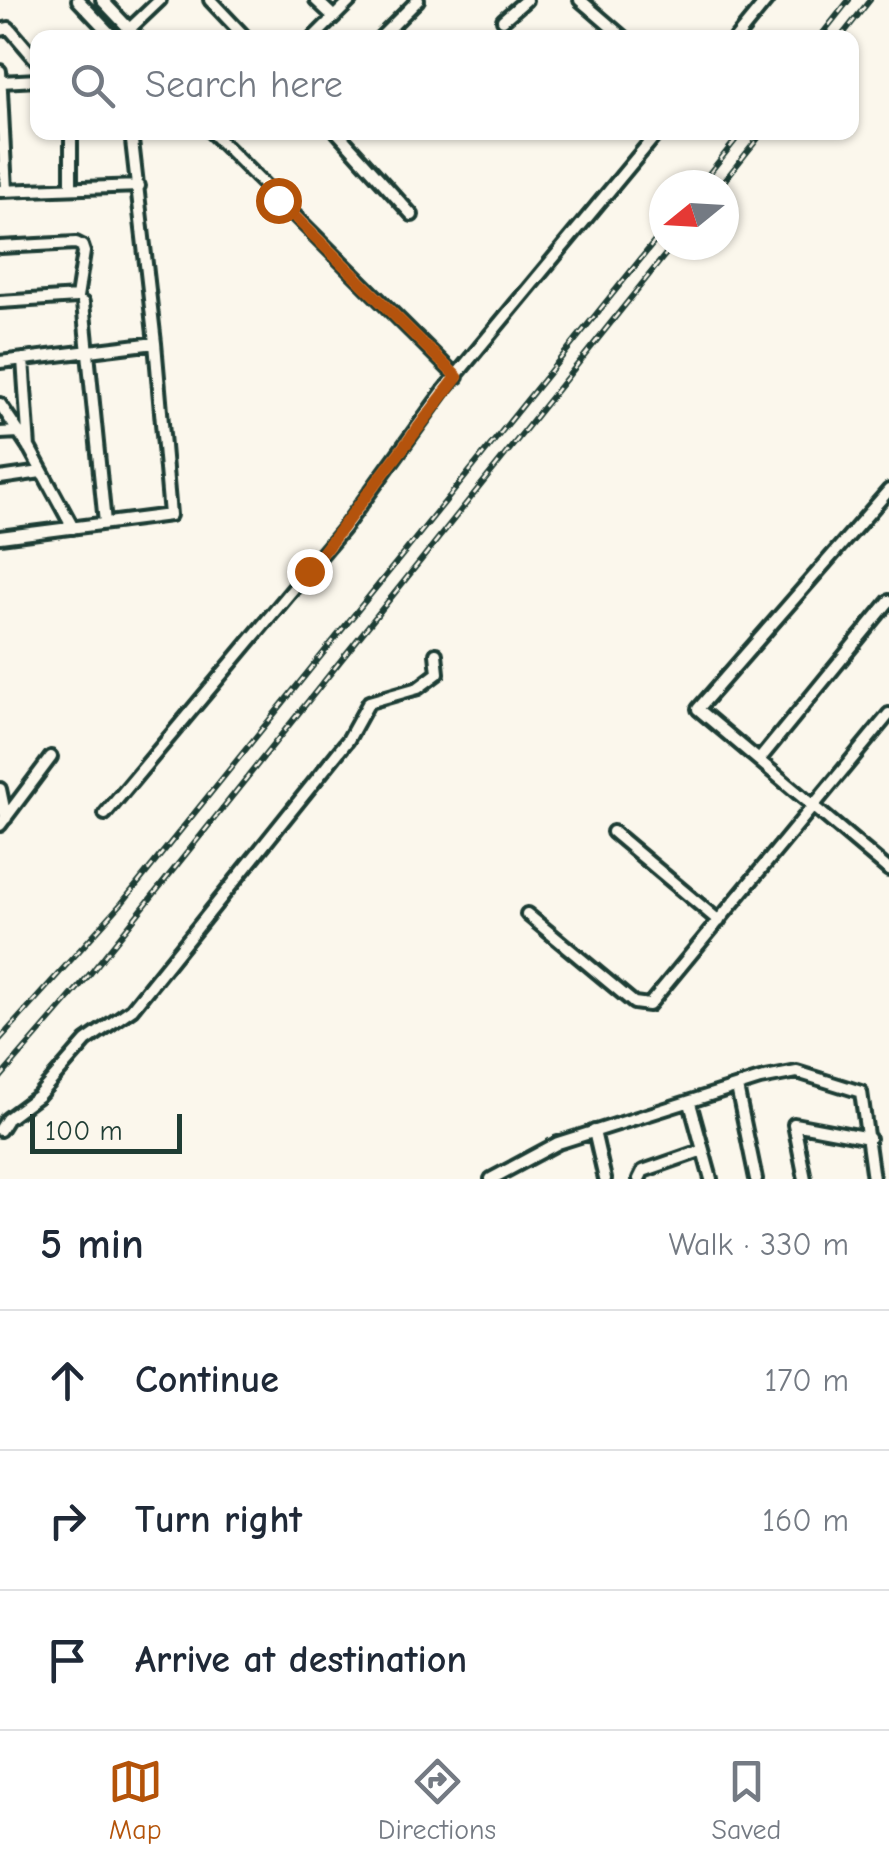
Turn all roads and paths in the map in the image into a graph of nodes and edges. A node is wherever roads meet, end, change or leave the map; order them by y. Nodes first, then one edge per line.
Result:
1 (78, 0) edge
2 (102, 0) edge
3 (160, 0) edge
4 (210, 0) edge
5 (316, 0) edge
6 (351, 0) edge
7 (418, 0) edge
8 (526, 0) edge
9 (580, 0) edge
10 (767, 0) edge
11 (334, 17) junction
12 (504, 20) dead end
13 (0, 30) edge
14 (109, 30) edge
15 (131, 30) edge
16 (136, 30) edge
17 (238, 30) edge
18 (321, 30) edge
19 (391, 30) edge
20 (615, 30) edge
21 (743, 30) edge
22 (30, 53) edge
23 (0, 71) edge
24 (30, 80) edge
25 (0, 82) edge
26 (1, 116) edge
27 (71, 140) edge
28 (132, 140) edge
29 (220, 140) edge
30 (344, 140) edge
31 (651, 140) edge
32 (139, 186) junction
33 (72, 188) junction
34 (3, 191) edge
35 (412, 216) dead end
36 (0, 248) edge
37 (0, 302) edge
38 (82, 303) dead end
39 (156, 342) junction
40 (88, 352) junction
41 (23, 359) junction
42 (0, 362) edge
43 (457, 377) junction
44 (0, 404) edge
45 (18, 432) junction
46 (0, 434) edge
47 (30, 449) junction
48 (42, 472) junction
49 (0, 478) edge
50 (889, 490) edge
51 (105, 523) junction
52 (73, 528) junction
53 (0, 537) edge
54 (889, 602) edge
55 (436, 654) dead end
56 (889, 714) edge
57 (885, 728) edge
58 (52, 757) dead end
59 (759, 760) junction
60 (0, 789) edge
61 (815, 807) junction
62 (104, 814) dead end
63 (3, 821) edge
64 (613, 832) dead end
65 (889, 870) edge
66 (528, 914) dead end
67 (719, 921) junction
68 (736, 1087) junction
69 (690, 1103) junction
70 (0, 1130) edge
71 (594, 1130) junction
72 (870, 1138) junction
73 (703, 1150) junction
74 (511, 1173) edge
75 (491, 1179) edge
76 (605, 1179) edge
77 (639, 1179) edge
78 (711, 1179) edge
79 (756, 1179) edge
80 (805, 1179) edge
81 (873, 1179) edge

1 - 14 street
2 - 15 street
3 - 16 street
4 - 17 street
5 - 11 street
6 - 11 street
7 - 19 street
8 - 12 street
9 - 20 street
10 - 21 street
11 - 18 street
13 - 22 street
23 - 25 street
24 - 25 street
25 - 26 street
26 - 34 street
27 - 33 street
28 - 32 street
29 - 43 street
30 - 35 street
31 - 43 street
32 - 33 street
32 - 39 street
33 - 34 street
36 - 37 street
38 - 40 street
39 - 40 street
39 - 51 street
40 - 41 street
40 - 51 street
41 - 42 street
41 - 47 street
43 - 62 street
44 - 45 street
45 - 46 street
45 - 47 street
47 - 48 street
48 - 49 street
48 - 52 street
50 - 59 street
51 - 52 street
52 - 53 street
54 - 59 street
55 - 70 street
56 - 57 street
57 - 61 street
58 - 63 street
59 - 61 street
60 - 63 street
61 - 65 street
61 - 67 street
64 - 67 street
66 - 67 street
68 - 69 street
68 - 72 street
68 - 79 street
69 - 71 street
69 - 73 street
71 - 74 street
71 - 76 street
72 - 80 street
72 - 81 street
73 - 77 street
73 - 78 street
74 - 75 street

